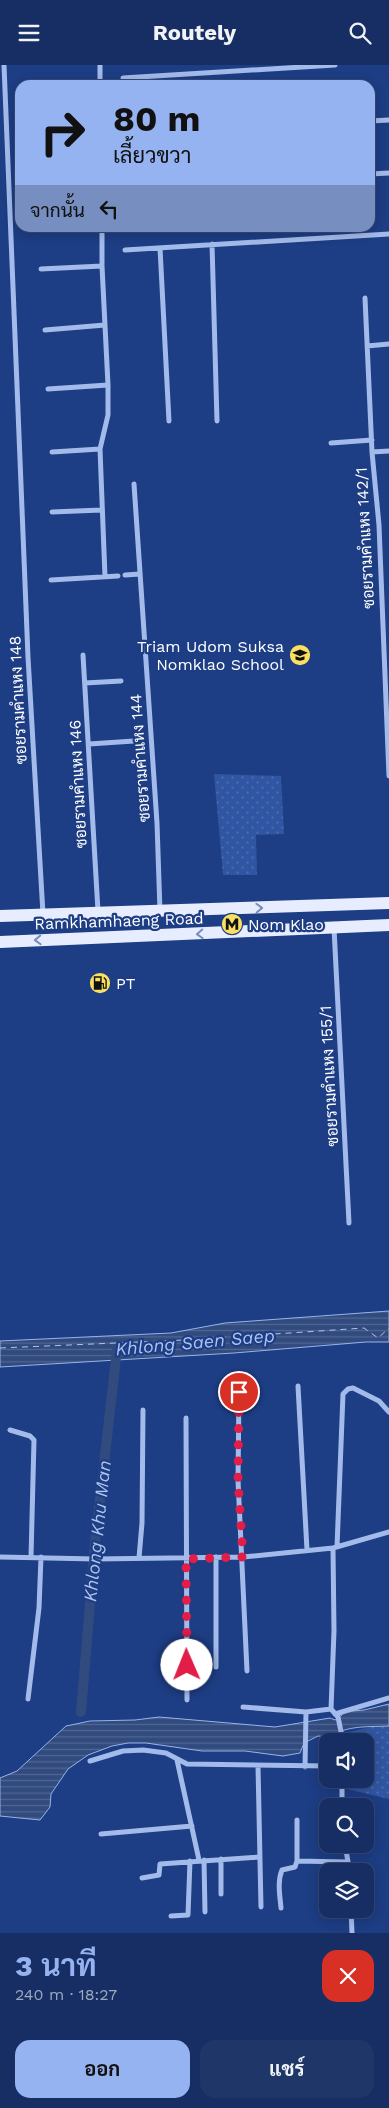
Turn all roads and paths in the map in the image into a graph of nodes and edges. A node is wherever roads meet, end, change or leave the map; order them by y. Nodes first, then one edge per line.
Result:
1 (4, 65) edge
2 (100, 65) edge
3 (335, 65) edge
4 (124, 78) dead end
5 (100, 80) edge
6 (389, 120) edge
7 (375, 121) edge
8 (389, 173) edge
9 (375, 174) edge
10 (102, 232) edge
11 (389, 234) edge
12 (212, 245) junction
13 (160, 248) junction
14 (125, 250) dead end
15 (102, 266) junction
16 (41, 269) dead end
17 (365, 298) dead end
18 (105, 325) junction
19 (45, 330) dead end
20 (389, 344) edge
21 (367, 346) junction
22 (108, 385) junction
23 (48, 389) dead end
24 (169, 421) dead end
25 (217, 421) dead end
26 (372, 439) junction
27 (332, 443) dead end
28 (100, 449) junction
29 (389, 451) edge
30 (52, 452) dead end
31 (372, 452) junction
32 (134, 484) dead end
33 (101, 510) junction
34 (52, 513) dead end
35 (140, 574) junction
36 (125, 575) dead end
37 (118, 576) dead end
38 (105, 577) junction
39 (51, 580) dead end
40 (83, 655) dead end
41 (121, 681) dead end
42 (85, 683) junction
43 (134, 741) dead end
44 (88, 744) junction
45 (389, 776) edge
46 (389, 903) edge
47 (98, 912) junction
48 (160, 912) junction
49 (43, 915) junction
50 (0, 916) edge
51 (389, 925) edge
52 (334, 927) junction
53 (0, 942) edge
54 (349, 1223) dead end
55 (298, 1386) dead end
56 (239, 1392) dead end
57 (143, 1410) dead end
58 (389, 1412) edge
59 (186, 1418) dead end
60 (10, 1430) dead end
61 (389, 1532) edge
62 (335, 1548) junction
63 (307, 1550) junction
64 (0, 1557) edge
65 (31, 1557) junction
66 (41, 1557) junction
67 (216, 1557) junction
68 (243, 1557) junction
69 (139, 1558) junction
70 (186, 1559) junction
71 (216, 1667) dead end
72 (247, 1671) dead end
73 (389, 1698) edge
74 (28, 1699) dead end
75 (188, 1701) dead end
76 (243, 1707) dead end
77 (306, 1712) junction
78 (335, 1713) junction
79 (342, 1733) edge
80 (177, 1760) junction
81 (90, 1761) dead end
82 (258, 1766) junction
83 (319, 1766) edge
84 (305, 1767) junction
85 (297, 1820) dead end
86 (192, 1826) junction
87 (101, 1834) dead end
88 (346, 1853) edge
89 (259, 1857) junction
90 (221, 1859) junction
91 (202, 1860) junction
92 (190, 1861) junction
93 (297, 1861) junction
94 (348, 1862) joint
95 (142, 1877) dead end
96 (221, 1894) dead end
97 (261, 1907) dead end
98 (280, 1908) dead end
99 (204, 1912) dead end
100 (171, 1916) dead end
101 (351, 1918) edge
102 (352, 1933) edge

1 - 49 street, ซอยรามคำแหง 148
2 - 5 street
3 - 4 street
6 - 7 street
8 - 9 street
10 - 15 street
11 - 12 street
12 - 13 street
12 - 25 street
13 - 14 street
13 - 24 street
15 - 16 street
15 - 18 street
17 - 21 street, ซอยรามคำแหง 142/1
18 - 19 street
18 - 22 street
20 - 21 street
21 - 26 street, ซอยรามคำแหง 142/1
22 - 23 street
22 - 28 street
26 - 27 street
26 - 31 street, ซอยรามคำแหง 142/1
28 - 30 street
28 - 33 street
29 - 31 street
31 - 45 street, ซอยรามคำแหง 142/1
32 - 35 street, ซอยรามคำแหง 144
33 - 34 street
33 - 38 street
35 - 36 street
35 - 48 street, ซอยรามคำแหง 144
37 - 38 street
38 - 39 street
40 - 42 street, ซอยรามคำแหง 146
41 - 42 street
42 - 44 street, ซอยรามคำแหง 146
43 - 44 street
44 - 47 street, ซอยรามคำแหง 146
48 -> 46 main road, Ramkhamhaeng Road
47 - 48 main road, Ramkhamhaeng Road
47 - 49 main road, Ramkhamhaeng Road
49 - 50 main road, Ramkhamhaeng Road
51 - 52 main road, Ramkhamhaeng Road
52 -> 53 main road, Ramkhamhaeng Road
52 - 54 street, ซอยรามคำแหง 155/1
55 - 63 street
56 - 68 street
57 - 69 street
58 - 62 street
59 - 70 street
60 - 65 street
61 - 62 street
62 - 63 street
62 - 78 street
63 - 68 street
64 - 65 street
65 - 66 street
66 - 69 street
66 - 74 street
67 - 68 street
67 - 70 street
67 - 71 street
68 - 72 street
69 - 70 street
70 - 75 street
73 - 78 street
76 - 77 street
77 - 78 street
77 - 84 street
78 - 79 street
80 - 81 street
80 - 82 street
80 - 86 street
82 - 84 street
82 - 89 street
83 - 84 street
85 - 93 street
86 - 87 street
86 - 91 street
88 - 94 street
89 - 90 street
89 - 97 street
90 - 91 street
90 - 96 street
91 - 92 street
91 - 99 street
92 - 95 street
92 - 100 street
93 - 94 street
93 - 98 street
101 - 102 street

